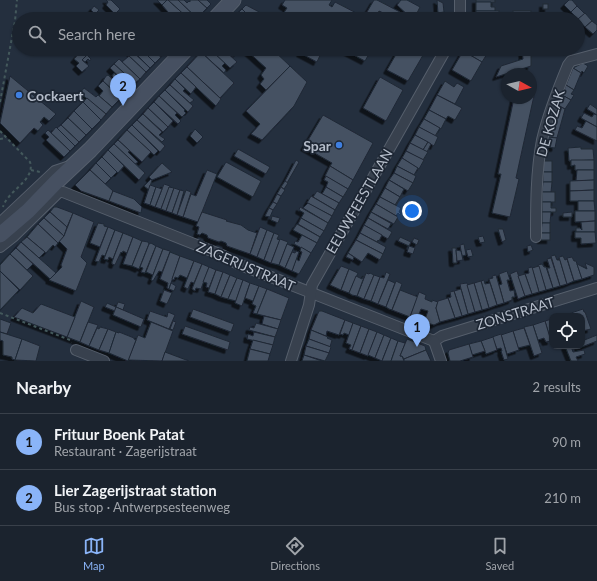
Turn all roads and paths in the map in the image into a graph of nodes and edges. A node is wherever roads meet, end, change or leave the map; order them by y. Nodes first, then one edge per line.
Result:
1 (17, 0) edge
2 (233, 0) edge
3 (460, 0) edge
4 (16, 12) edge
5 (222, 12) edge
6 (460, 12) edge
7 (12, 37) edge
8 (597, 54) edge
9 (179, 56) edge
10 (442, 56) edge
11 (0, 102) edge
12 (0, 131) edge
13 (6, 138) junction
14 (0, 139) edge
15 (74, 164) junction
16 (2, 210) dead end
17 (0, 223) edge
18 (0, 235) edge
19 (536, 237) dead end
20 (0, 247) edge
21 (597, 288) edge
22 (310, 292) junction
23 (0, 313) edge
24 (434, 340) junction
25 (76, 350) joint
26 (104, 361) edge
27 (291, 361) edge
28 (441, 361) edge

1 - 4 path
2 - 5 street
3 - 6 street
7 - 11 path
8 - 19 street, DE KOZAK
9 - 15 street
10 - 22 street, EEUWFEESTLAAN
12 - 13 path
13 - 14 path
13 - 16 path
15 - 17 street
15 - 18 street
20 - 22 street, ZAGERIJSTRAAT
21 - 24 street, ZONSTRAAT
22 - 24 street, ZAGERIJSTRAAT
22 - 27 street, EEUWFEESTLAAN
23 - 25 path
24 - 28 street
25 - 26 street

